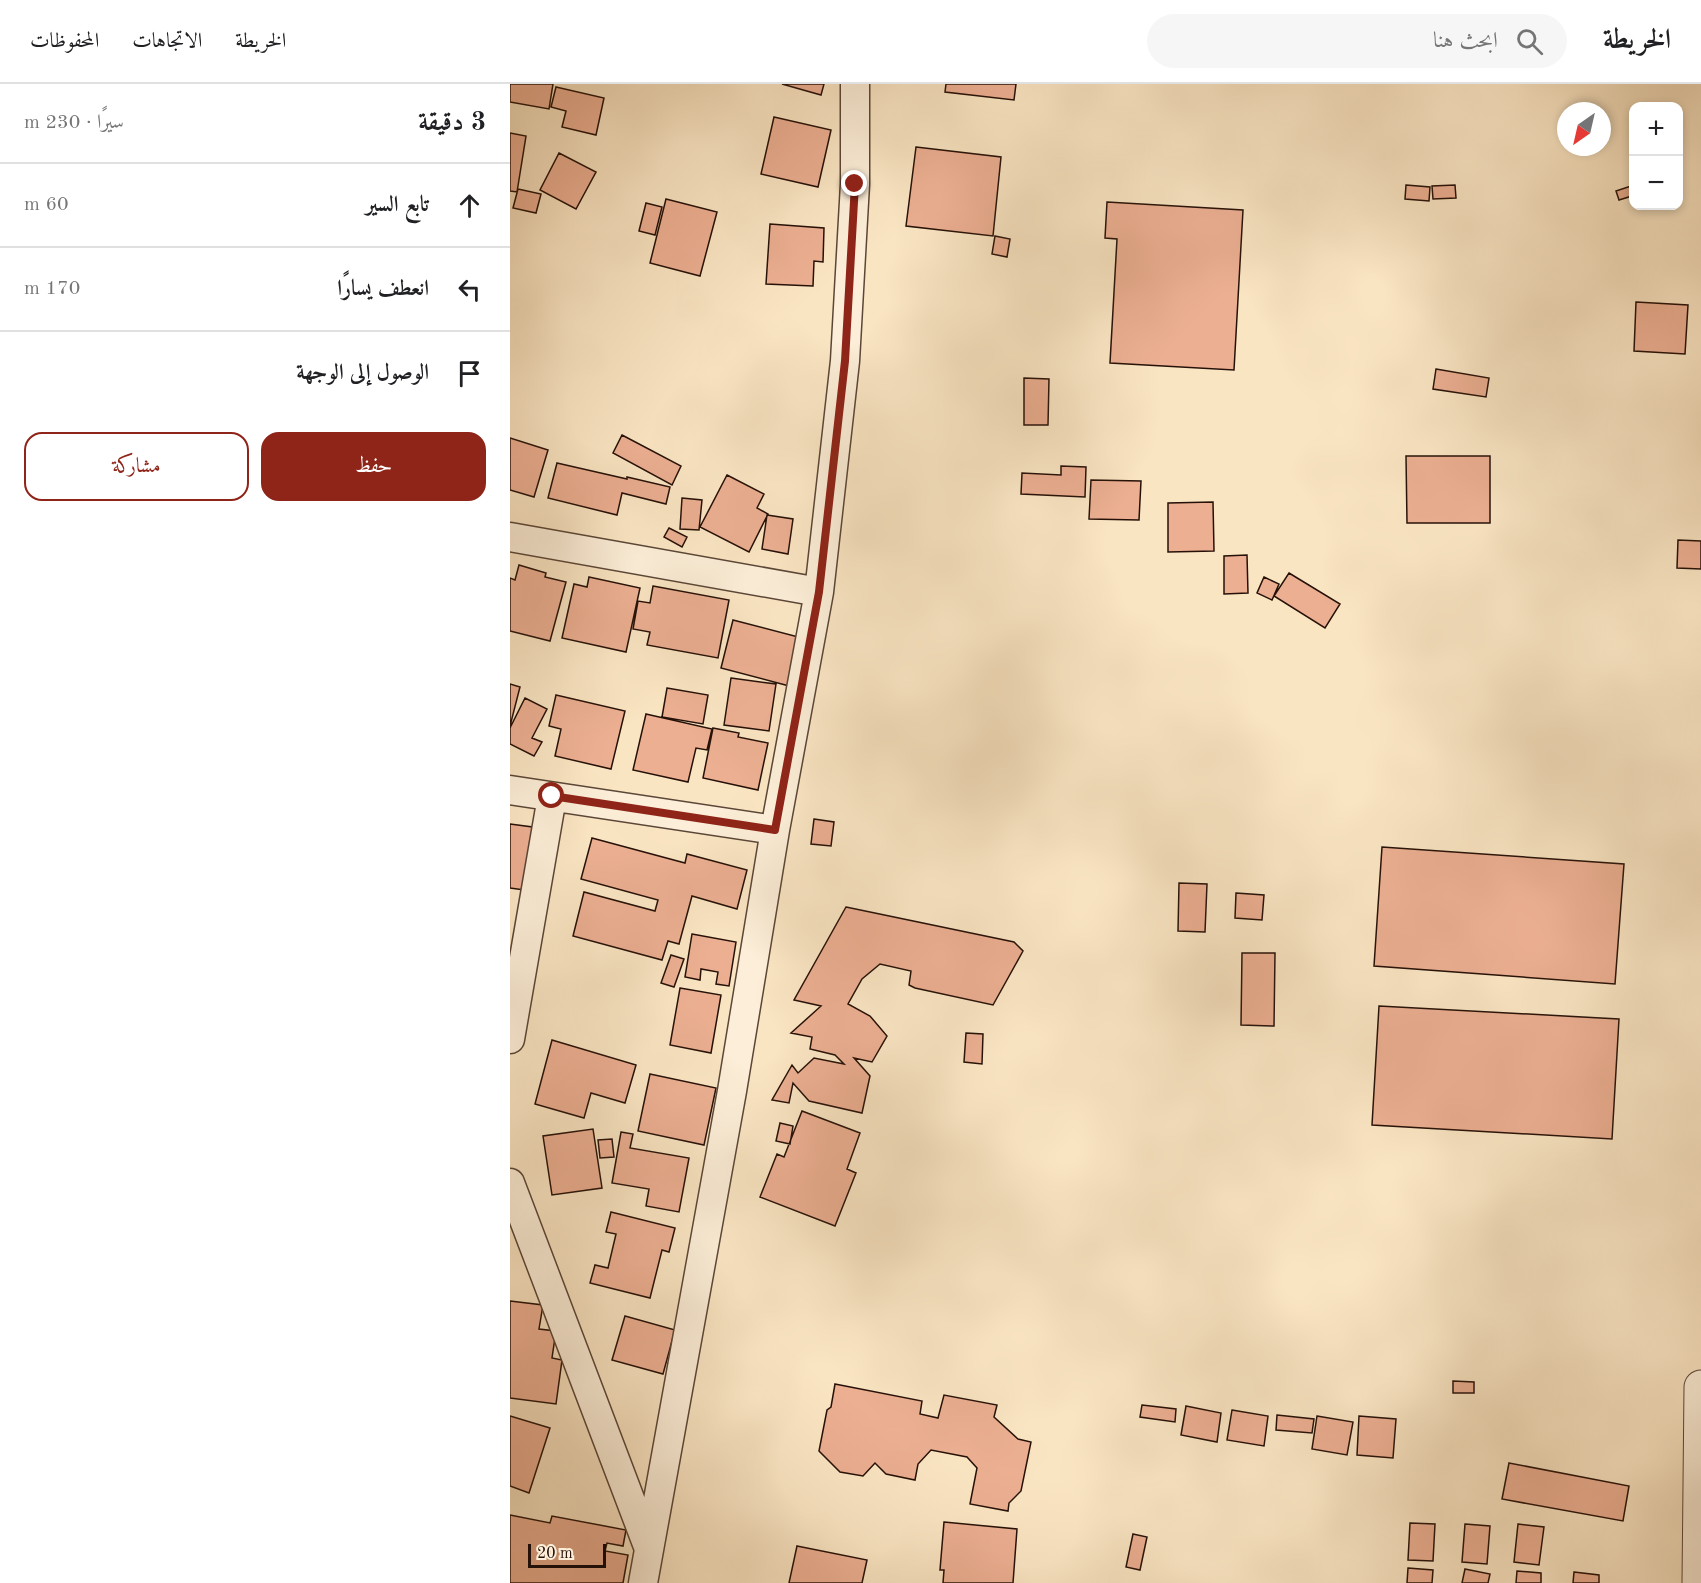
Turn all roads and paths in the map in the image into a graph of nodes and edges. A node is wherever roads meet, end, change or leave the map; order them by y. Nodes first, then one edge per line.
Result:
1 (855, 84) edge
2 (510, 537) edge
3 (819, 592) junction
4 (510, 790) edge
5 (552, 796) junction
6 (775, 830) junction
7 (510, 1039) edge
8 (510, 1183) edge
9 (1701, 1387) edge
10 (649, 1549) junction
11 (643, 1583) edge
12 (1699, 1583) edge

1 - 3 street
2 - 3 street
3 - 6 street
4 - 5 street
5 - 6 street
5 - 7 street
6 - 10 street
8 - 10 street
9 - 12 street
10 - 11 street

